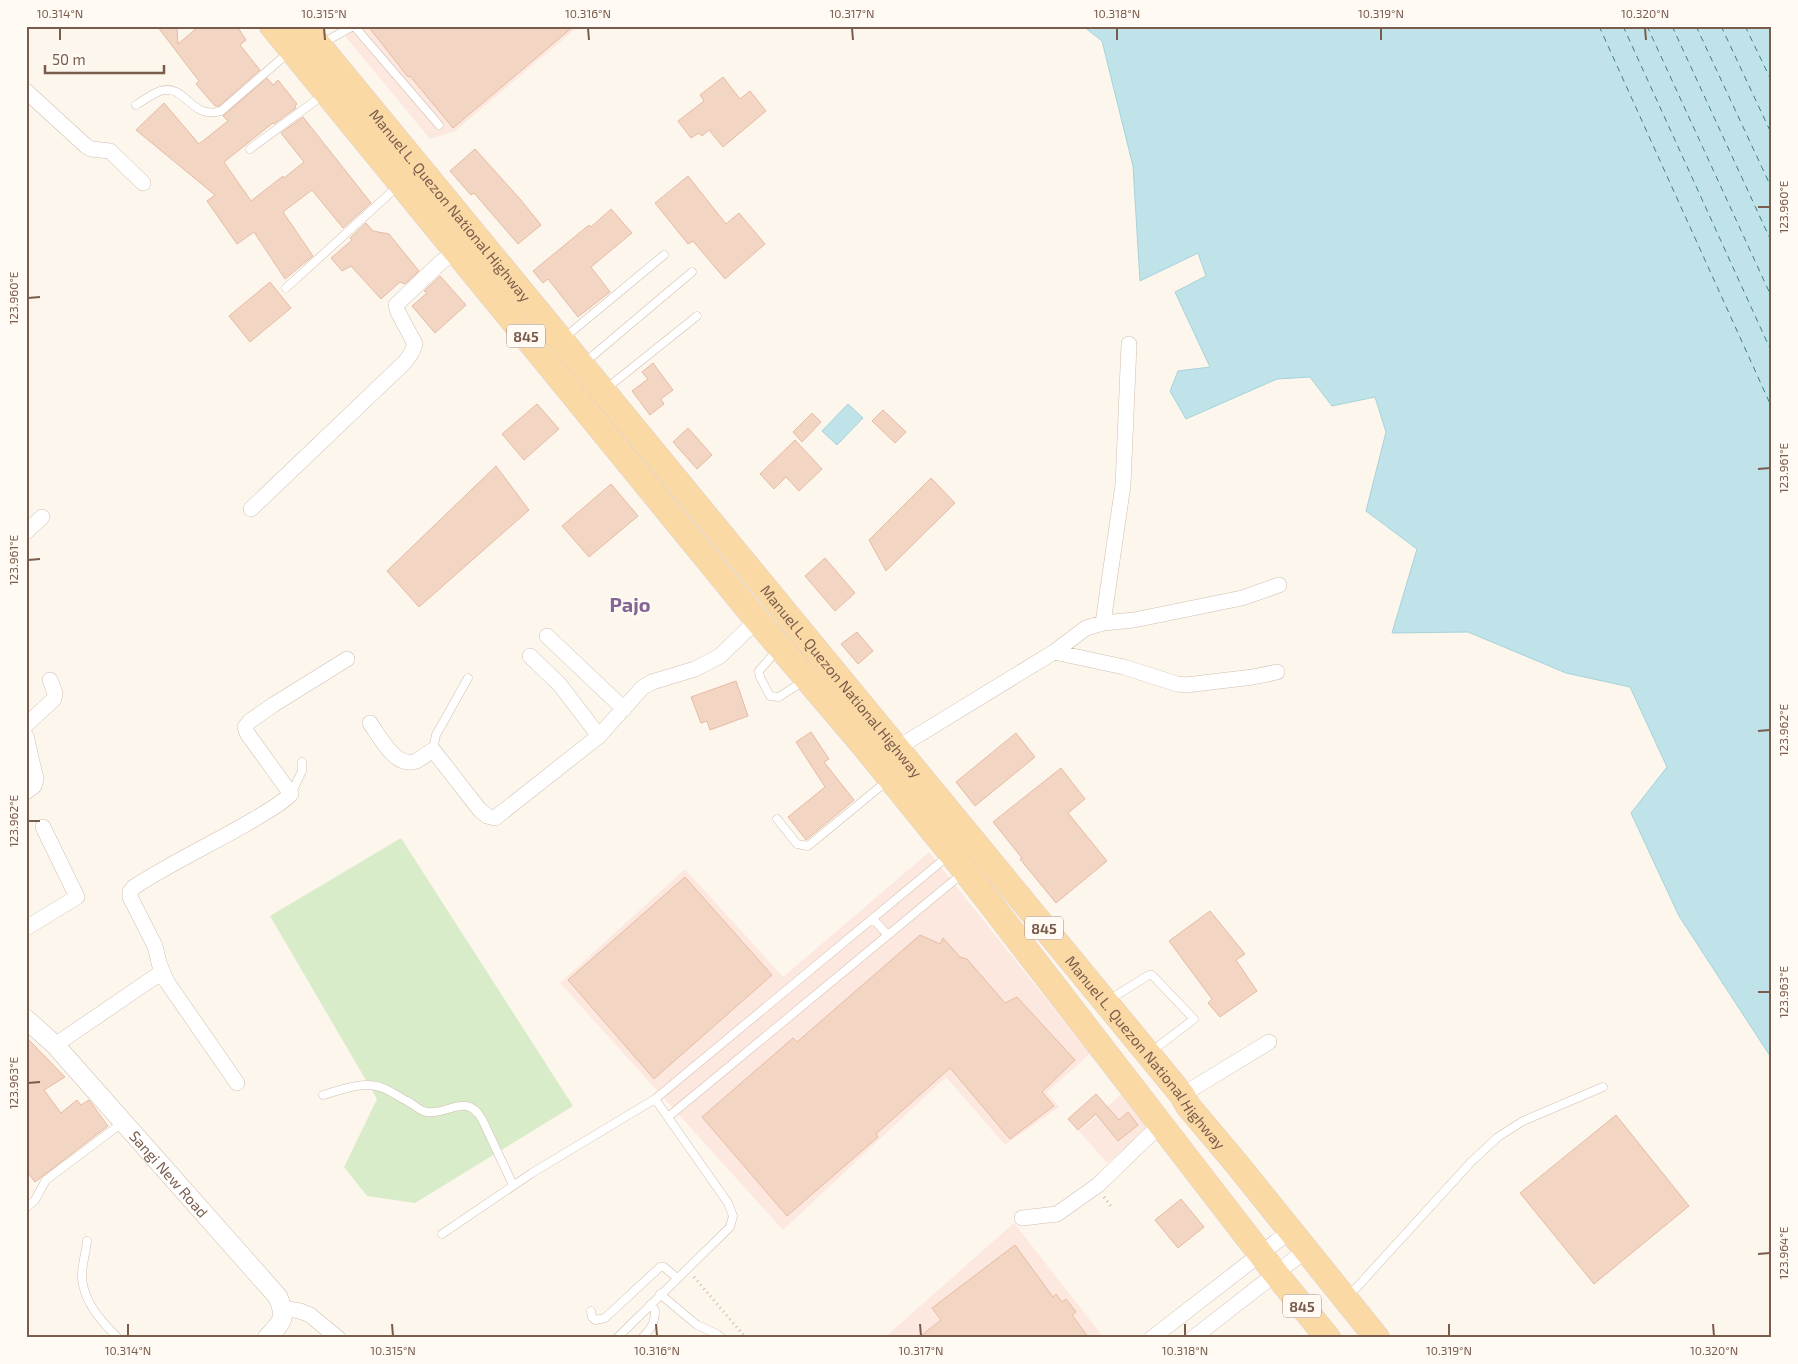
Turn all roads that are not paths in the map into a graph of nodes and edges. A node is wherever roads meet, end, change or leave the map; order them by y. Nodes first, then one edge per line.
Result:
1 (272, 26) edge
2 (303, 26) edge
3 (353, 26) edge
4 (325, 33) edge
5 (292, 50) junction
6 (26, 91) edge
7 (327, 93) junction
8 (136, 105) dead end
9 (439, 125) dead end
10 (250, 149) dead end
11 (144, 183) dead end
12 (401, 183) junction
13 (457, 250) junction
14 (664, 255) dead end
15 (692, 272) dead end
16 (286, 288) dead end
17 (697, 316) dead end
18 (570, 333) junction
19 (1129, 344) dead end
20 (590, 358) junction
21 (612, 384) junction
22 (630, 425) junction
23 (251, 509) dead end
24 (42, 517) dead end
25 (26, 532) edge
26 (1279, 585) dead end
27 (757, 620) junction
28 (1103, 623) junction
29 (798, 626) junction
30 (547, 636) dead end
31 (780, 646) junction
32 (1054, 652) junction
33 (530, 656) dead end
34 (347, 659) dead end
35 (1277, 672) dead end
36 (468, 678) dead end
37 (806, 679) junction
38 (50, 680) dead end
39 (624, 709) junction
40 (370, 723) dead end
41 (26, 726) edge
42 (26, 736) edge
43 (599, 736) junction
44 (897, 748) junction
45 (433, 750) junction
46 (302, 762) dead end
47 (890, 779) junction
48 (26, 792) edge
49 (292, 794) junction
50 (777, 819) dead end
51 (43, 827) dead end
52 (958, 863) junction
53 (873, 919) junction
54 (26, 928) edge
55 (888, 935) junction
56 (162, 972) junction
57 (1105, 1003) junction
58 (26, 1019) edge
59 (1269, 1042) dead end
60 (55, 1045) junction
61 (1148, 1054) junction
62 (237, 1084) dead end
63 (1602, 1087) dead end
64 (323, 1095) dead end
65 (1182, 1095) junction
66 (655, 1099) junction
67 (668, 1117) junction
68 (124, 1122) junction
69 (1161, 1124) junction
70 (513, 1185) junction
71 (26, 1208) edge
72 (1022, 1218) dead end
73 (1290, 1230) junction
74 (442, 1234) dead end
75 (87, 1241) dead end
76 (1306, 1250) junction
77 (1269, 1264) junction
78 (677, 1278) junction
79 (660, 1294) junction
80 (1346, 1299) junction
81 (650, 1305) junction
82 (282, 1308) junction
83 (591, 1311) dead end
84 (118, 1338) edge
85 (267, 1338) edge
86 (338, 1338) edge
87 (617, 1338) edge
88 (642, 1338) edge
89 (722, 1338) edge
90 (1152, 1338) edge
91 (1193, 1338) edge
92 (1328, 1338) edge
93 (1377, 1338) edge

1 - 5 main road, Manuel L. Quezon National Highway / 845
2 - 22 main road, Manuel L. Quezon National Highway / 845
3 - 4 lane
3 - 9 lane
4 - 18 main road
5 - 7 main road, Manuel L. Quezon National Highway / 845
5 - 8 lane
6 - 11 street
7 - 10 lane
7 - 12 main road, Manuel L. Quezon National Highway / 845
12 - 13 main road, Manuel L. Quezon National Highway / 845
12 - 16 lane
13 - 23 street
13 - 27 main road, Manuel L. Quezon National Highway / 845
14 - 18 lane
15 - 20 lane
17 - 21 lane
18 - 20 main road
19 - 28 street
20 - 21 main road
21 - 22 main road
22 - 29 main road, Manuel L. Quezon National Highway / 845
24 - 25 street
26 - 28 street
27 - 31 main road, Manuel L. Quezon National Highway / 845
27 - 39 street
28 - 32 street
29 - 31 main road
29 - 44 main road, Manuel L. Quezon National Highway / 845
30 - 39 street
31 - 37 main road, Manuel L. Quezon National Highway / 845
31 - 37 lane
32 - 35 street
32 - 44 street
33 - 43 street
34 - 49 street
36 - 45 lane
37 - 47 main road, Manuel L. Quezon National Highway / 845
38 - 41 street
39 - 43 street
40 - 45 street
42 - 48 street
43 - 45 street
44 - 57 main road, Manuel L. Quezon National Highway / 845
46 - 49 lane
47 - 50 lane
47 - 52 main road, Manuel L. Quezon National Highway / 845
49 - 56 street
51 - 54 street
52 - 53 lane
52 - 55 lane
52 - 69 main road, Manuel L. Quezon National Highway / 845
53 - 55 lane
53 - 66 lane
55 - 67 lane
56 - 60 street
56 - 62 street
57 - 61 main road, Manuel L. Quezon National Highway / 845
57 - 61 lane
58 - 60 street, Sangi New Road
59 - 65 street
60 - 68 street, Sangi New Road
61 - 65 main road, Manuel L. Quezon National Highway / 845
63 - 80 lane
64 - 70 lane
65 - 73 main road, Manuel L. Quezon National Highway / 845
66 - 67 lane
66 - 70 lane
67 - 78 lane
68 - 71 lane
68 - 82 street, Sangi New Road
69 - 72 street
69 - 77 main road, Manuel L. Quezon National Highway / 845
70 - 74 lane
73 - 76 main road, Manuel L. Quezon National Highway / 845
73 - 77 street
75 - 84 lane
76 - 77 street
76 - 80 main road, Manuel L. Quezon National Highway / 845
77 - 90 street
77 - 91 street
77 - 92 main road, Manuel L. Quezon National Highway / 845
78 - 79 lane
78 - 83 lane
79 - 81 lane
79 - 89 lane
80 - 93 main road, Manuel L. Quezon National Highway / 845
81 - 87 lane
81 - 88 lane
82 - 85 street
82 - 86 street

